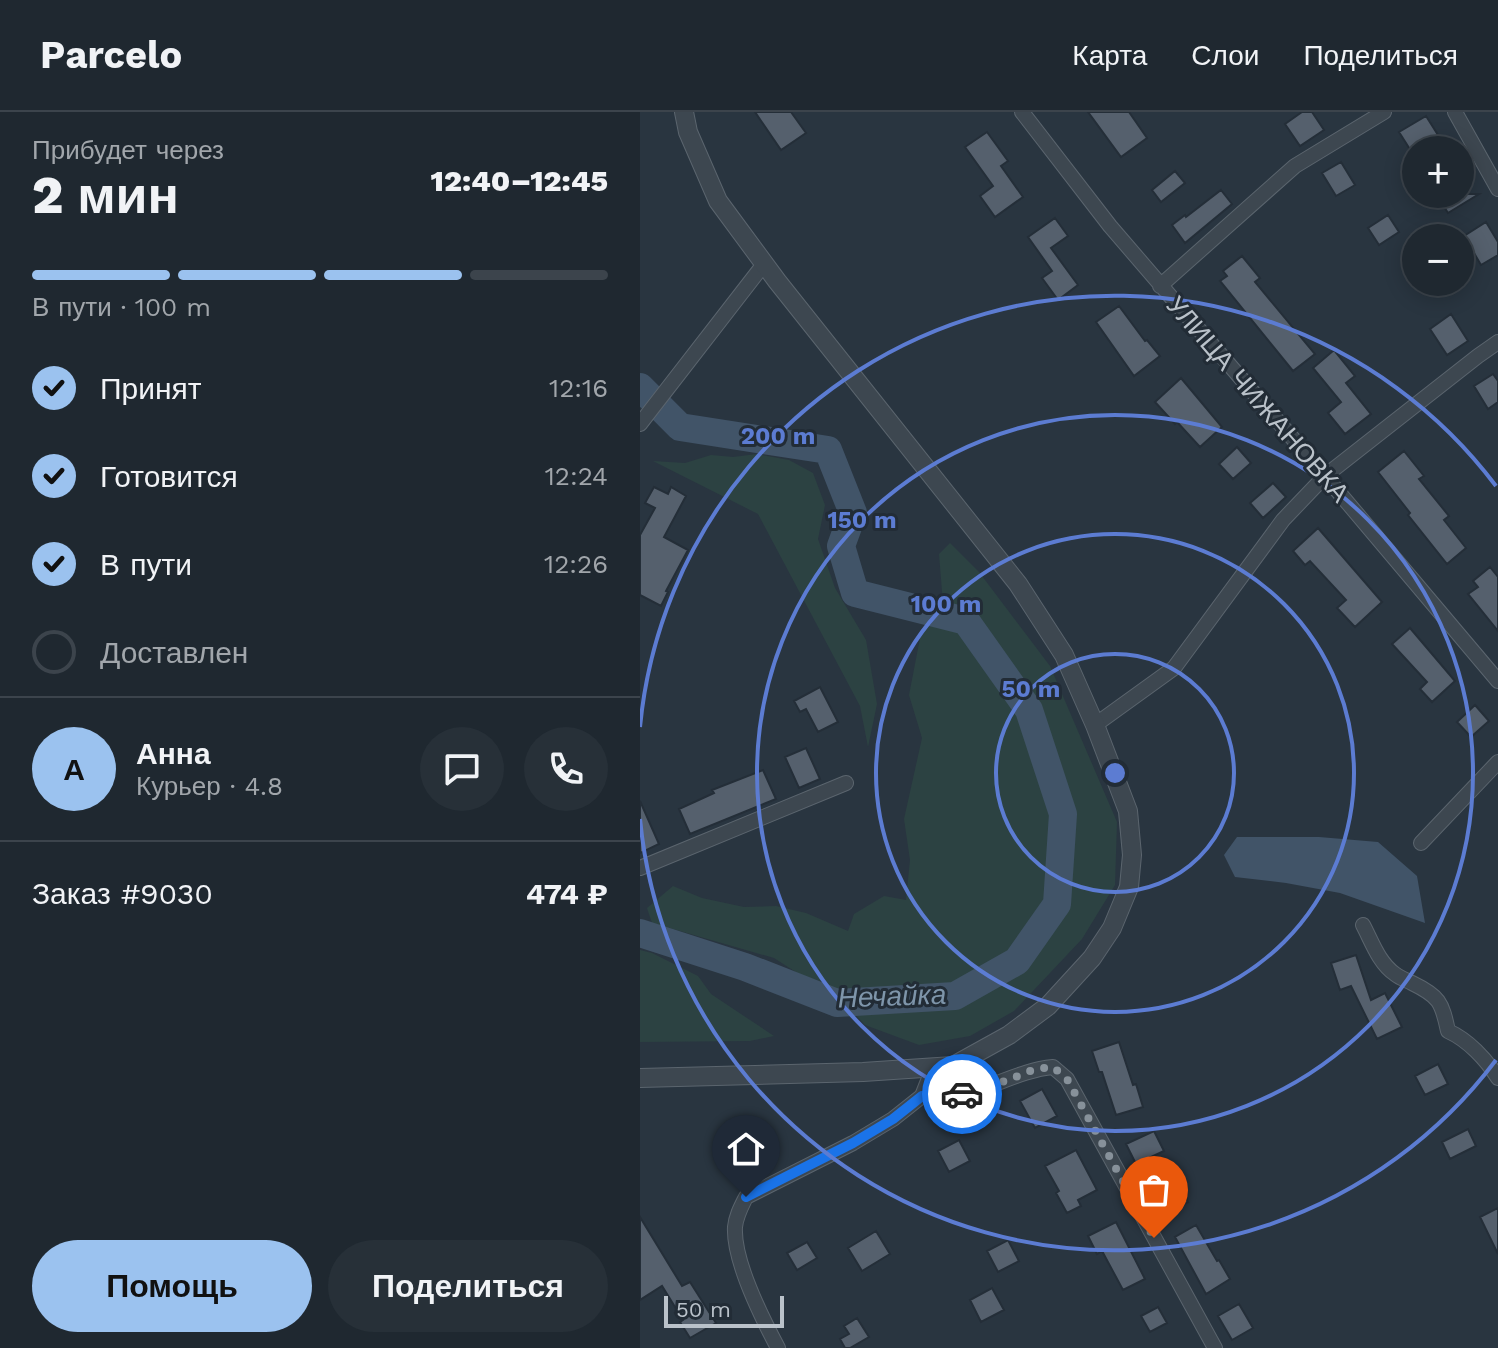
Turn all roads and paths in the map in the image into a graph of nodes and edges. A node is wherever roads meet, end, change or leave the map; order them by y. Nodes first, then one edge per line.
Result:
1 (684, 112) edge
2 (1022, 112) edge
3 (1384, 112) edge
4 (1455, 112) edge
5 (1498, 189) edge
6 (764, 264) junction
7 (1160, 286) junction
8 (1498, 342) edge
9 (640, 424) edge
10 (1325, 476) junction
11 (1498, 681) edge
12 (1095, 725) junction
13 (1498, 762) edge
14 (846, 783) dead end
15 (1421, 843) dead end
16 (640, 868) edge
17 (1363, 925) dead end
18 (933, 1068) junction
19 (640, 1078) edge
20 (1498, 1078) edge
21 (922, 1096) junction
22 (778, 1348) edge
23 (1215, 1348) edge

1 - 6 street
2 - 7 street, УЛИЦА ЧИЖАНОВКА
3 - 7 street
4 - 5 street
6 - 9 street
6 - 12 street
7 - 10 street, УЛИЦА ЧИЖАНОВКА
8 - 10 street
10 - 11 street, УЛИЦА ЧИЖАНОВКА
10 - 12 street
12 - 18 street
13 - 15 street
14 - 16 street
17 - 20 street
18 - 19 street
18 - 21 street
21 - 22 street
21 - 23 street

